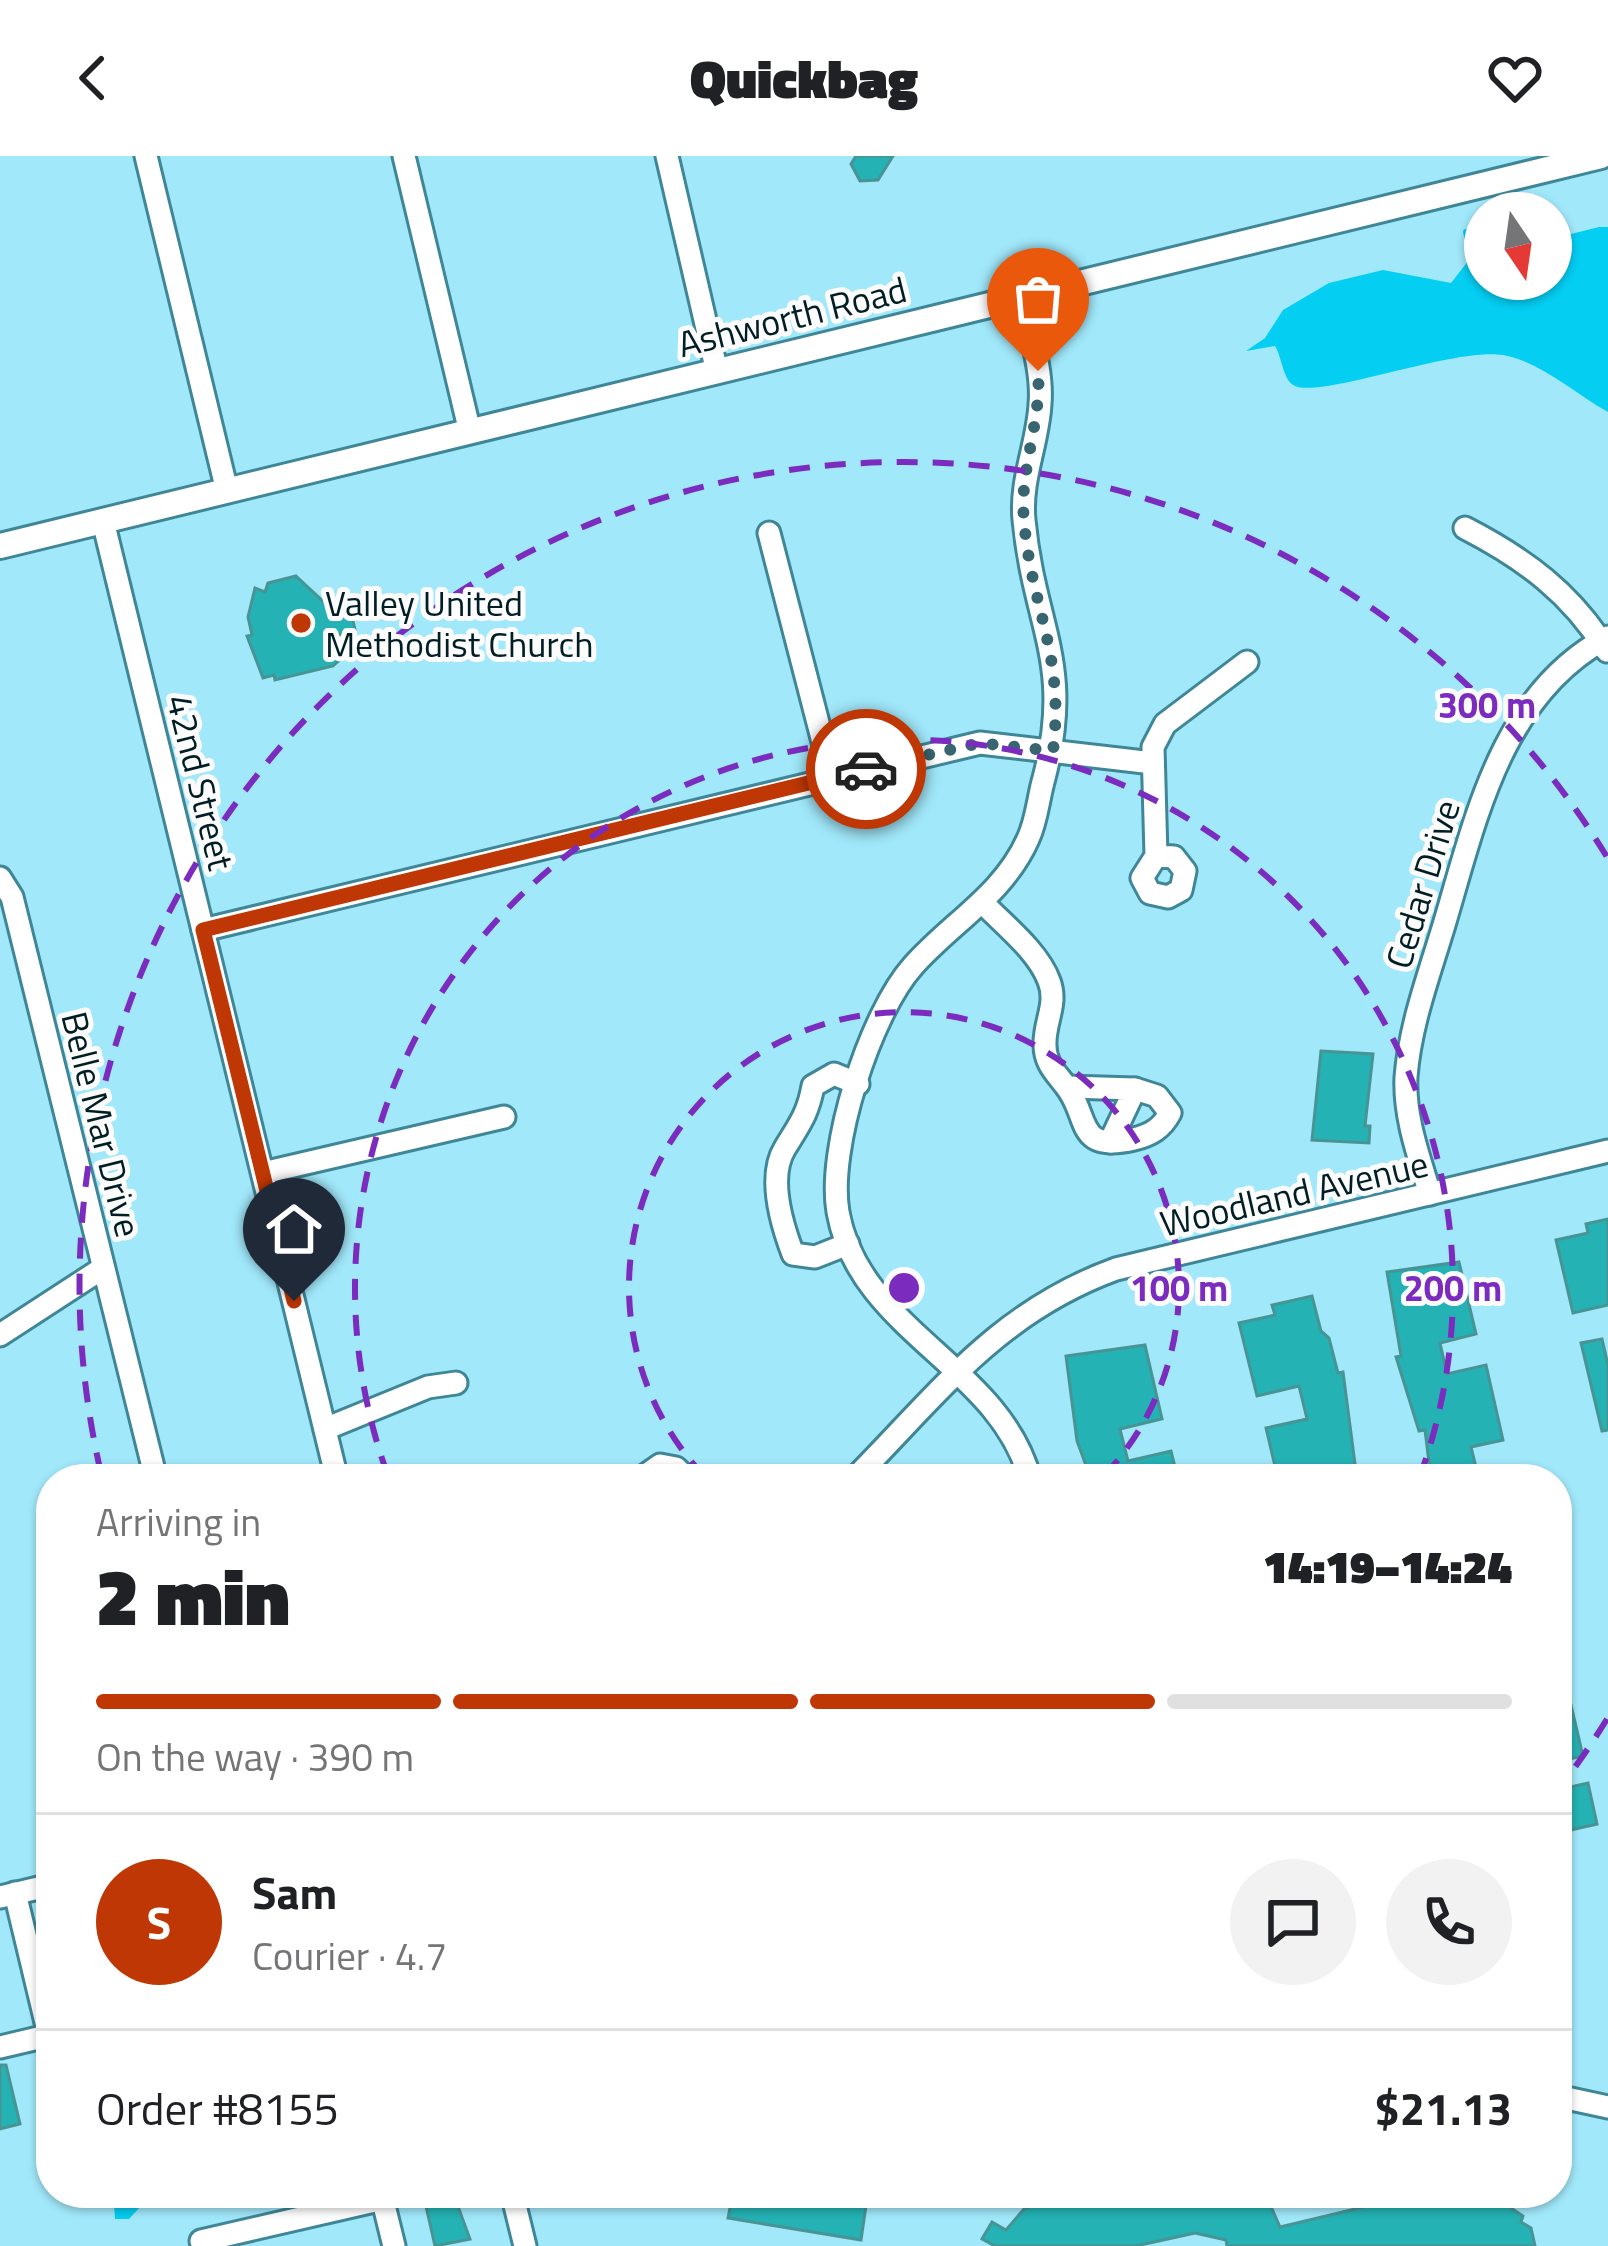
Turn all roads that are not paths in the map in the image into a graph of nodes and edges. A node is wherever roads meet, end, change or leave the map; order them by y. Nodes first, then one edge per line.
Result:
1 (146, 156) edge
2 (404, 156) edge
3 (667, 156) edge
4 (1601, 156) edge
5 (1022, 297) junction
6 (717, 372) junction
7 (470, 432) junction
8 (227, 491) junction
9 (103, 521) junction
10 (1465, 528) dead end
11 (769, 533) dead end
12 (0, 546) edge
13 (1606, 643) edge
14 (1247, 662) dead end
15 (1053, 751) junction
16 (1153, 764) junction
17 (832, 777) junction
18 (1156, 856) dead end
19 (0, 878) edge
20 (983, 902) junction
21 (203, 930) junction
22 (858, 1084) junction
23 (1068, 1087) junction
24 (1136, 1089) junction
25 (504, 1117) dead end
26 (1110, 1142) junction
27 (1608, 1151) edge
28 (262, 1173) junction
29 (1430, 1194) junction
30 (848, 1244) junction
31 (103, 1268) junction
32 (0, 1335) edge
33 (958, 1373) junction
34 (456, 1383) dead end
35 (325, 1429) junction
36 (152, 1464) edge
37 (334, 1464) edge
38 (869, 1464) edge
39 (1024, 1464) edge
40 (8, 1895) edge
41 (36, 1988) edge
42 (36, 2038) edge
43 (0, 2047) edge
44 (1572, 2099) edge
45 (1608, 2107) edge
46 (334, 2208) edge
47 (385, 2208) edge
48 (516, 2208) edge
49 (201, 2241) dead end
50 (394, 2246) edge
51 (525, 2246) edge

1 - 8 street
2 - 7 street
3 - 6 street
4 - 5 main road, Ashworth Road
5 - 6 main road, Ashworth Road
5 - 15 street
6 - 7 main road, Ashworth Road
7 - 8 main road, Ashworth Road
8 - 9 main road, Ashworth Road
9 - 12 main road, Ashworth Road
9 - 21 street, 42nd Street
10 - 13 street
11 - 17 street
13 - 29 street, Cedar Drive
14 - 16 street
15 - 16 street
15 - 17 street
15 - 20 street
16 - 18 street
17 - 21 street
19 - 31 street, Belle Mar Drive
20 - 22 street
20 - 23 street
21 - 28 street, 42nd Street
22 - 30 street
22 - 30 street
23 - 24 street
23 - 26 street
24 - 26 street
24 - 26 street
25 - 28 street
27 - 29 street, Woodland Avenue
28 - 35 street, 42nd Street
29 - 33 street, Woodland Avenue
30 - 33 street
31 - 32 street, Belle Mar Drive
31 - 36 street
33 - 38 street, Woodland Avenue
33 - 39 street
34 - 35 street
35 - 37 street, 42nd Street
40 - 41 street
42 - 43 street
44 - 45 street
46 - 49 street
47 - 50 street
48 - 51 street

